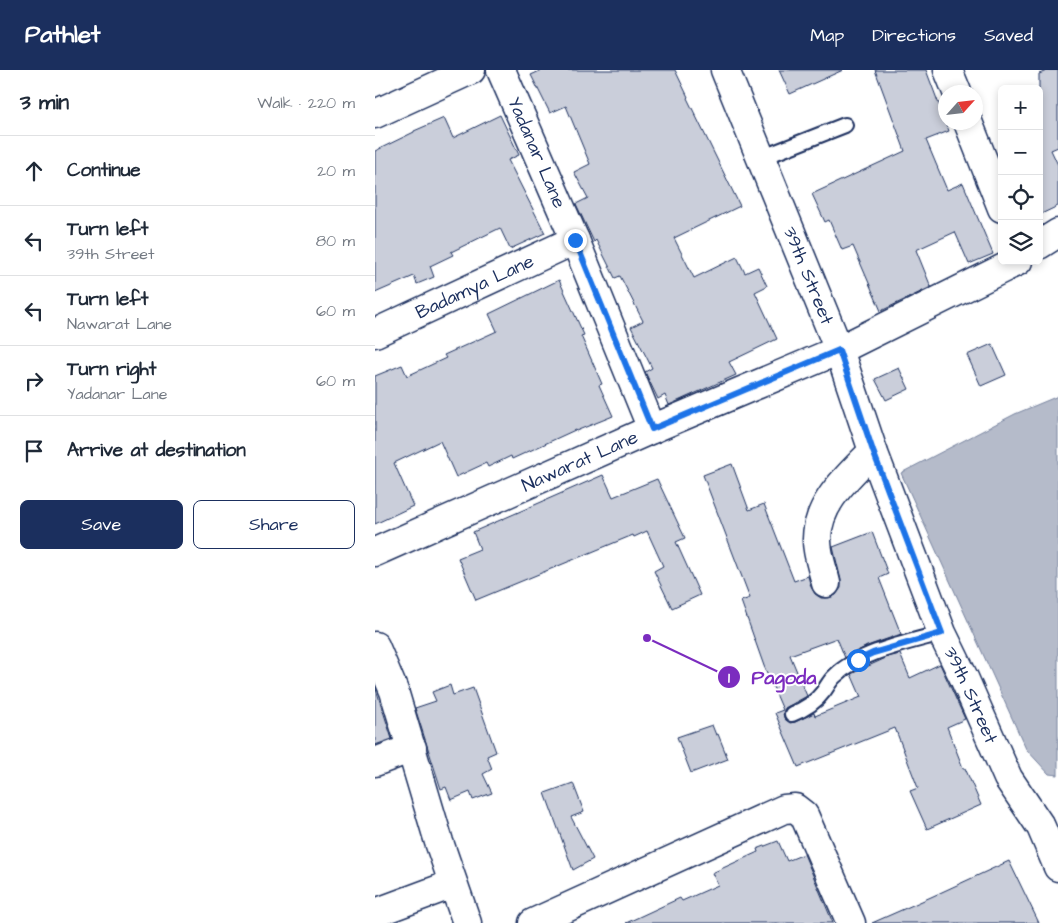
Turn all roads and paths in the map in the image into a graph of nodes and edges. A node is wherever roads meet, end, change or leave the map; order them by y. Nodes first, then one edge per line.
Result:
1 (471, 70) edge
2 (501, 70) edge
3 (725, 70) edge
4 (948, 70) edge
5 (954, 85) edge
6 (375, 114) edge
7 (845, 125) dead end
8 (972, 130) edge
9 (761, 158) junction
10 (998, 198) edge
11 (1058, 233) edge
12 (575, 240) junction
13 (1043, 242) edge
14 (1010, 265) edge
15 (375, 333) edge
16 (839, 350) junction
17 (652, 429) junction
18 (873, 451) junction
19 (375, 552) edge
20 (826, 583) dead end
21 (942, 633) junction
22 (375, 646) edge
23 (792, 714) dead end
24 (412, 748) junction
25 (375, 762) edge
26 (1049, 824) edge
27 (1058, 867) edge
28 (453, 884) junction
29 (375, 913) edge
30 (467, 923) edge
31 (533, 923) edge
32 (851, 923) edge

1 - 6 street
2 - 12 street, Yadanar Lane
3 - 9 street, 39th Street
4 - 5 street
7 - 9 lane
8 - 10 street
9 - 16 street, 39th Street
11 - 13 street
12 - 15 street, Badamya Lane
12 - 17 street, Yadanar Lane
14 - 16 street, Nawarat Lane
16 - 17 street, Nawarat Lane
16 - 18 street, 39th Street
17 - 19 street, Nawarat Lane
18 - 20 street
18 - 21 street, 39th Street
21 - 23 lane
21 - 26 street, 39th Street
22 - 24 street
24 - 25 street
24 - 28 street
26 - 27 street, 39th Street
28 - 29 street
28 - 30 street
31 - 32 street

